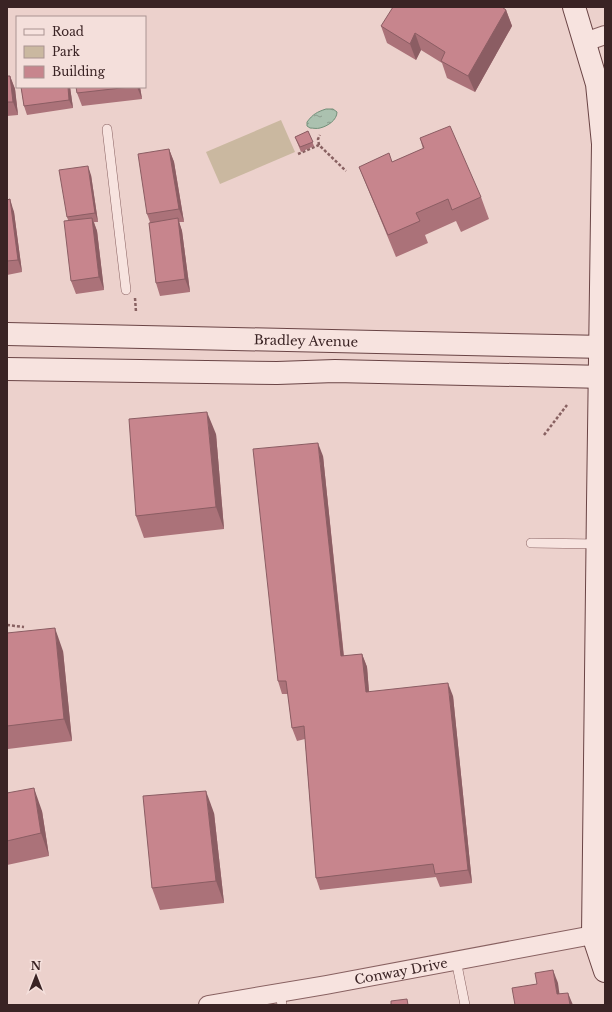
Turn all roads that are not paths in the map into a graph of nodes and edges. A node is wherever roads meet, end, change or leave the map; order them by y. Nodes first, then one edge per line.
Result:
1 (574, 7) edge
2 (605, 35) edge
3 (585, 42) junction
4 (107, 129) dead end
5 (126, 290) dead end
6 (7, 334) edge
7 (602, 347) edge
8 (7, 369) edge
9 (602, 377) edge
10 (531, 542) dead end
11 (601, 544) edge
12 (600, 677) edge
13 (593, 935) junction
14 (456, 960) junction
15 (605, 971) edge
16 (281, 999) edge
17 (208, 1005) edge
18 (465, 1005) edge

1 - 3 main road
2 - 3 street
3 - 7 main road
4 - 5 lane
6 - 7 main road, Bradley Avenue
7 - 9 main road
8 - 9 main road
9 - 11 main road
10 - 11 lane
11 - 12 main road
12 - 13 main road
13 - 14 street, Conway Drive
13 - 15 main road
14 - 16 street, Conway Drive
14 - 18 lane
16 - 17 street, Conway Drive

